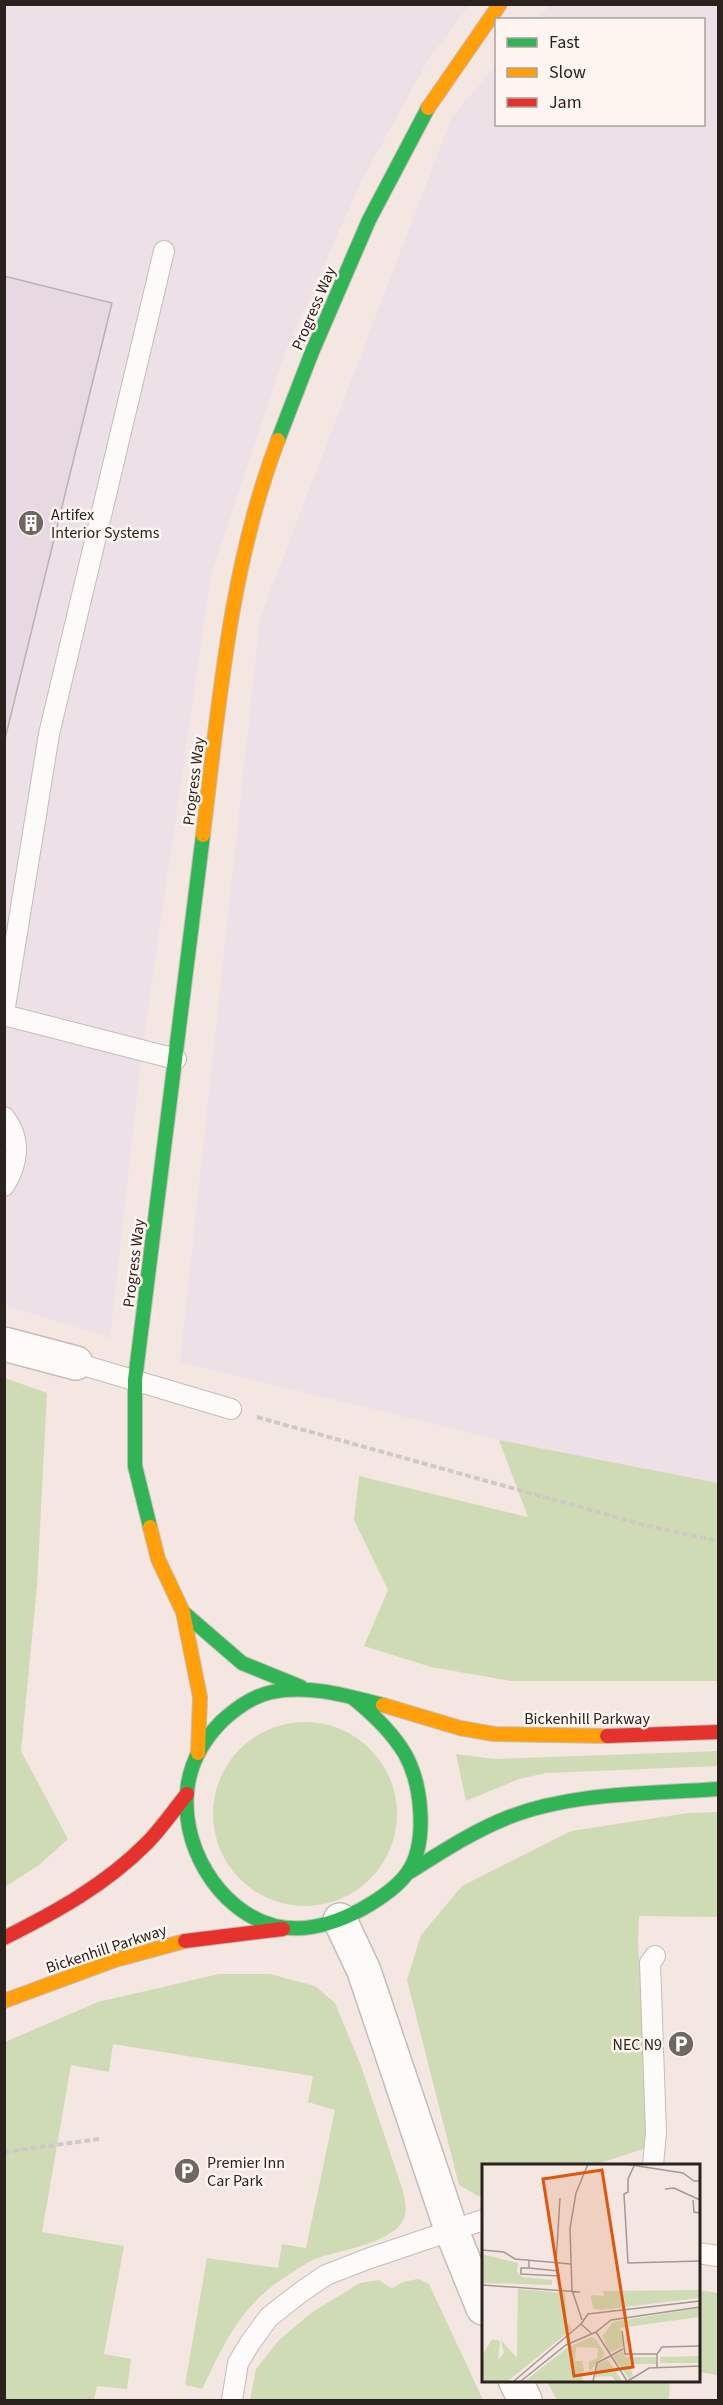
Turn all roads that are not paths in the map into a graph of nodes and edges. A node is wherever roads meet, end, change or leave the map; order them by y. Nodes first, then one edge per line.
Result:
1 (500, 4) edge
2 (164, 251) dead end
3 (4, 1014) edge
4 (176, 1059) junction
5 (4, 1117) edge
6 (4, 1186) edge
7 (4, 1344) edge
8 (76, 1363) joint
9 (135, 1380) junction
10 (231, 1409) road end
11 (183, 1612) junction
12 (305, 1689) junction
13 (353, 1698) junction
14 (718, 1732) edge
15 (198, 1753) junction
16 (718, 1789) edge
17 (187, 1794) junction
18 (408, 1873) junction
19 (340, 1920) junction
20 (291, 1929) junction
21 (4, 1938) edge
22 (655, 1956) dead end
23 (4, 2001) edge
24 (653, 2164) edge
25 (482, 2220) edge
26 (451, 2229) junction
27 (699, 2253) edge
28 (718, 2256) edge
29 (482, 2306) edge
30 (516, 2381) edge
31 (232, 2400) edge
32 (525, 2400) edge

1 - 4 main road, Progress Way
2 - 3 lane
3 - 4 lane
4 - 9 main road, Progress Way
5 - 6 lane
7 - 8 street
8 - 9 lane
9 - 10 lane
9 - 11 main road, Progress Way
11 - 12 main road, Progress Way
11 - 15 main road, Progress Way
12 - 13 main road, Bickenhill Parkway
12 - 15 main road
13 - 14 main road, Bickenhill Parkway
13 - 18 main road
15 - 17 main road
16 - 18 main road
17 - 20 main road
17 - 21 main road
18 - 19 main road, Bickenhill Parkway
19 - 20 main road, Bickenhill Parkway
19 - 26 street
20 - 23 main road, Bickenhill Parkway
22 - 24 lane
25 - 26 lane
26 - 29 street
26 - 31 lane
27 - 28 lane
30 - 32 street

